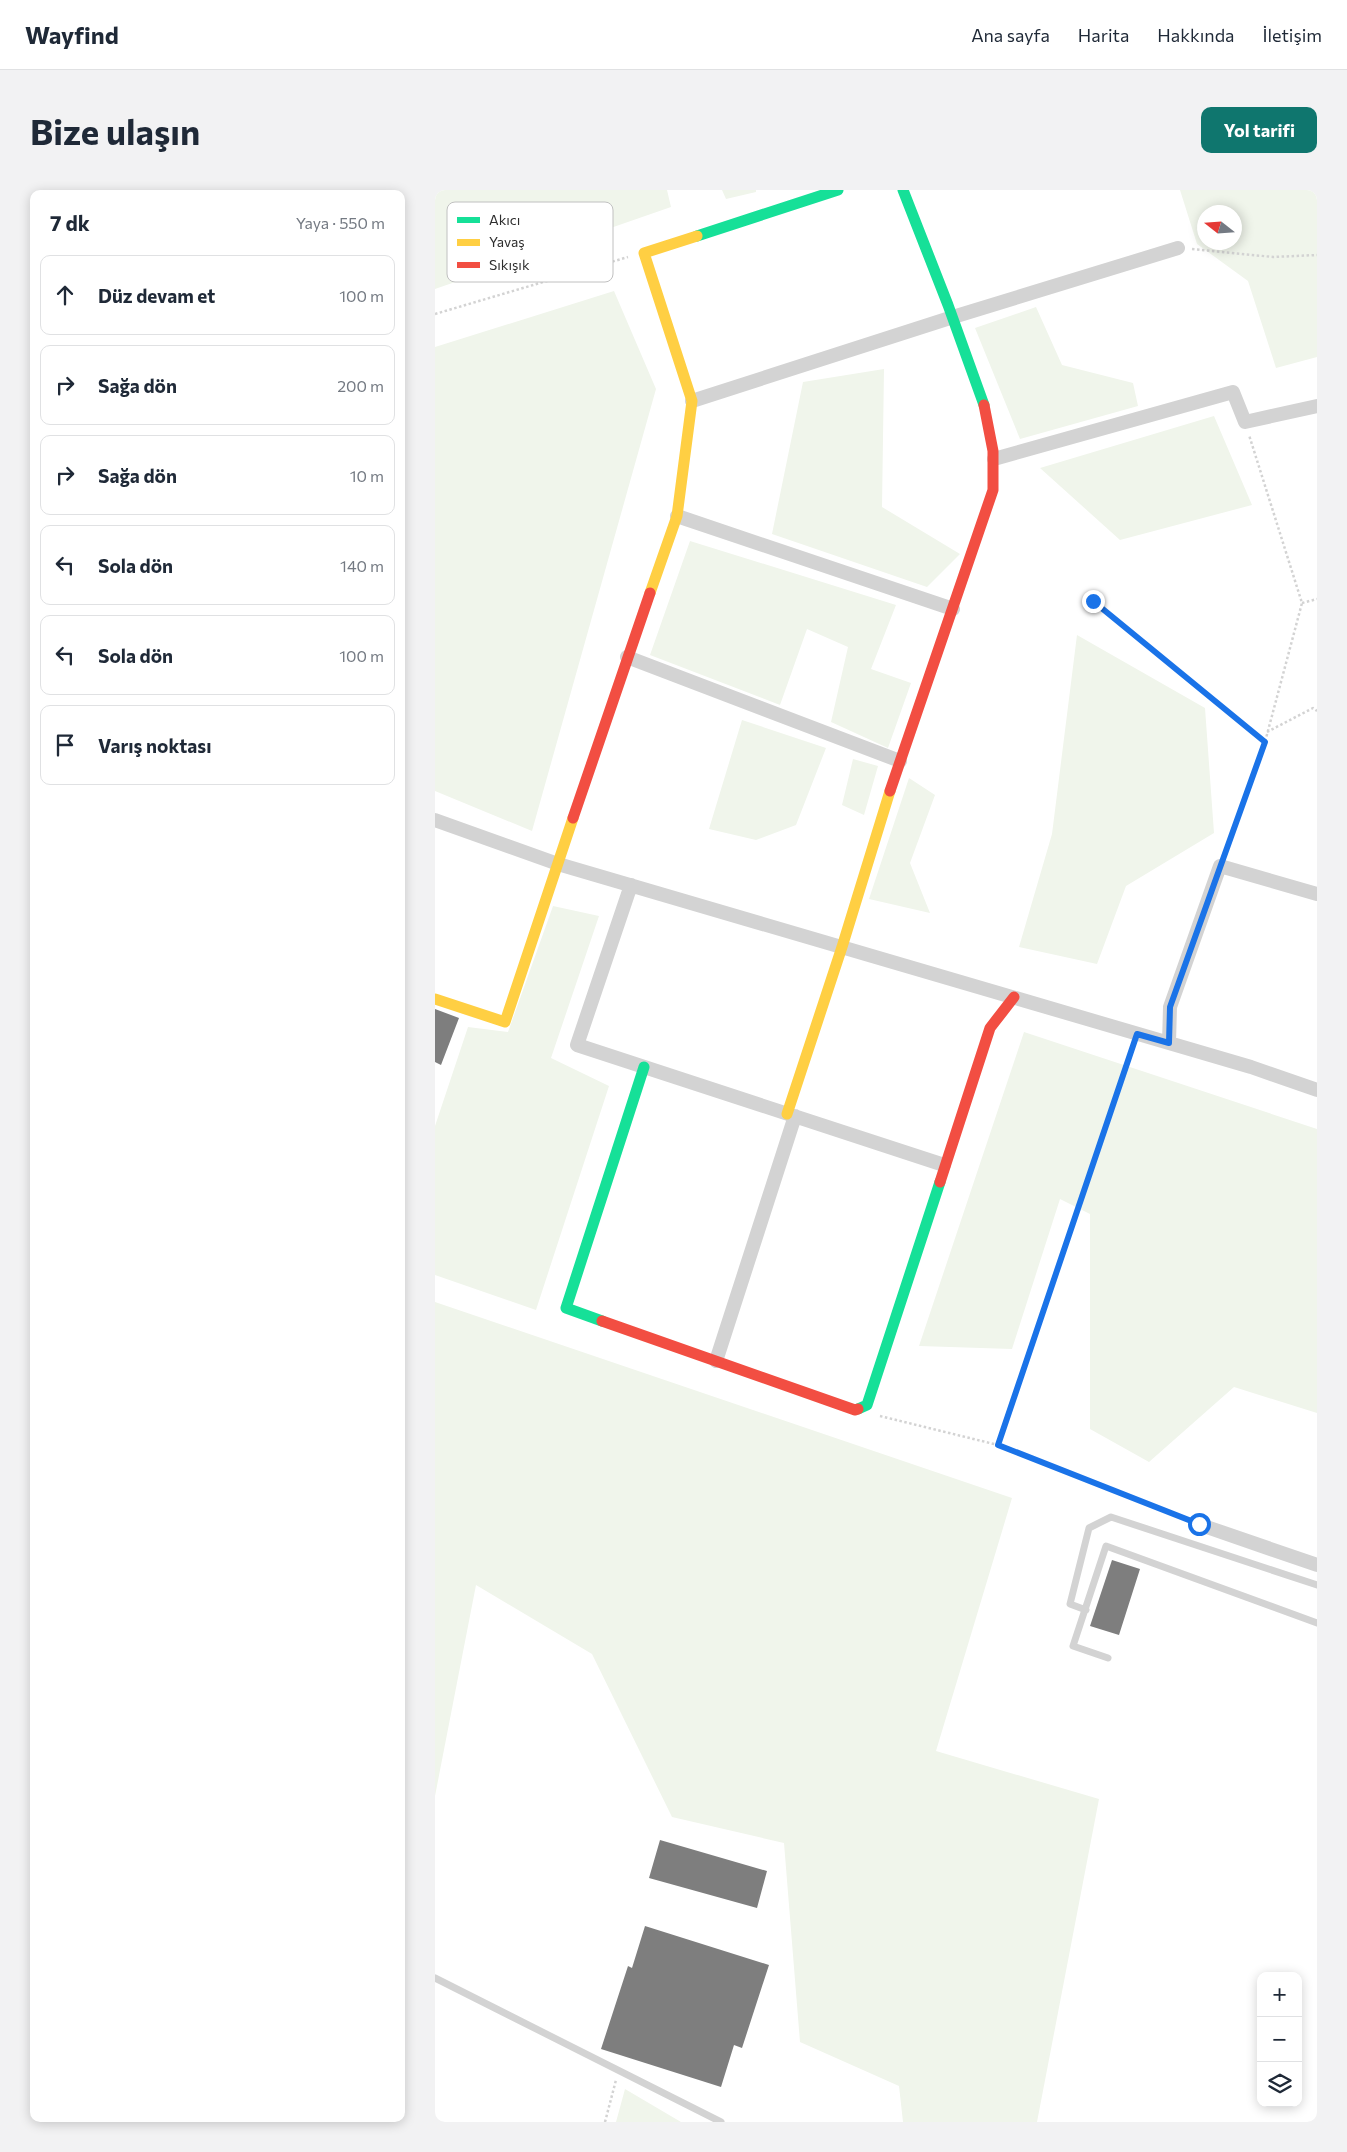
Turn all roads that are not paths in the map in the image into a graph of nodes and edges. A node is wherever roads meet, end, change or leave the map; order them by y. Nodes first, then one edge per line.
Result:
1 (839, 190) edge
2 (903, 190) edge
3 (1178, 248) road end
4 (953, 317) junction
5 (692, 401) junction
6 (1317, 406) edge
7 (994, 459) junction
8 (677, 516) junction
9 (953, 609) junction
10 (627, 657) junction
11 (900, 761) junction
12 (435, 820) edge
13 (558, 864) junction
14 (631, 885) junction
15 (1317, 894) edge
16 (843, 947) junction
17 (1014, 997) junction
18 (435, 999) edge
19 (1169, 1043) junction
20 (644, 1067) junction
21 (1317, 1090) edge
22 (791, 1115) junction
23 (944, 1165) junction
24 (716, 1361) junction
25 (1199, 1524) road end
26 (1317, 1564) edge
27 (1317, 1585) edge
28 (1086, 1610) junction
29 (1317, 1623) edge
30 (1108, 1658) dead end
31 (435, 1978) edge
32 (721, 2122) edge

1 - 5 street
2 - 4 street
3 - 4 street
4 - 5 street
4 - 7 street
5 - 8 street
6 - 7 street
7 - 9 street
8 - 9 street
8 - 10 street
9 - 11 street
10 - 11 street
10 - 13 street
11 - 16 street
12 - 13 street
13 - 14 street
13 - 18 street
14 - 16 street
14 - 20 street
15 - 19 street
16 - 17 street
16 - 22 street
17 - 19 street
17 - 23 street
19 - 21 street
20 - 22 street
20 - 24 street
22 - 23 street
22 - 24 street
23 - 24 street
25 - 26 street
27 - 28 lane
28 - 29 lane
28 - 30 lane
31 - 32 lane

